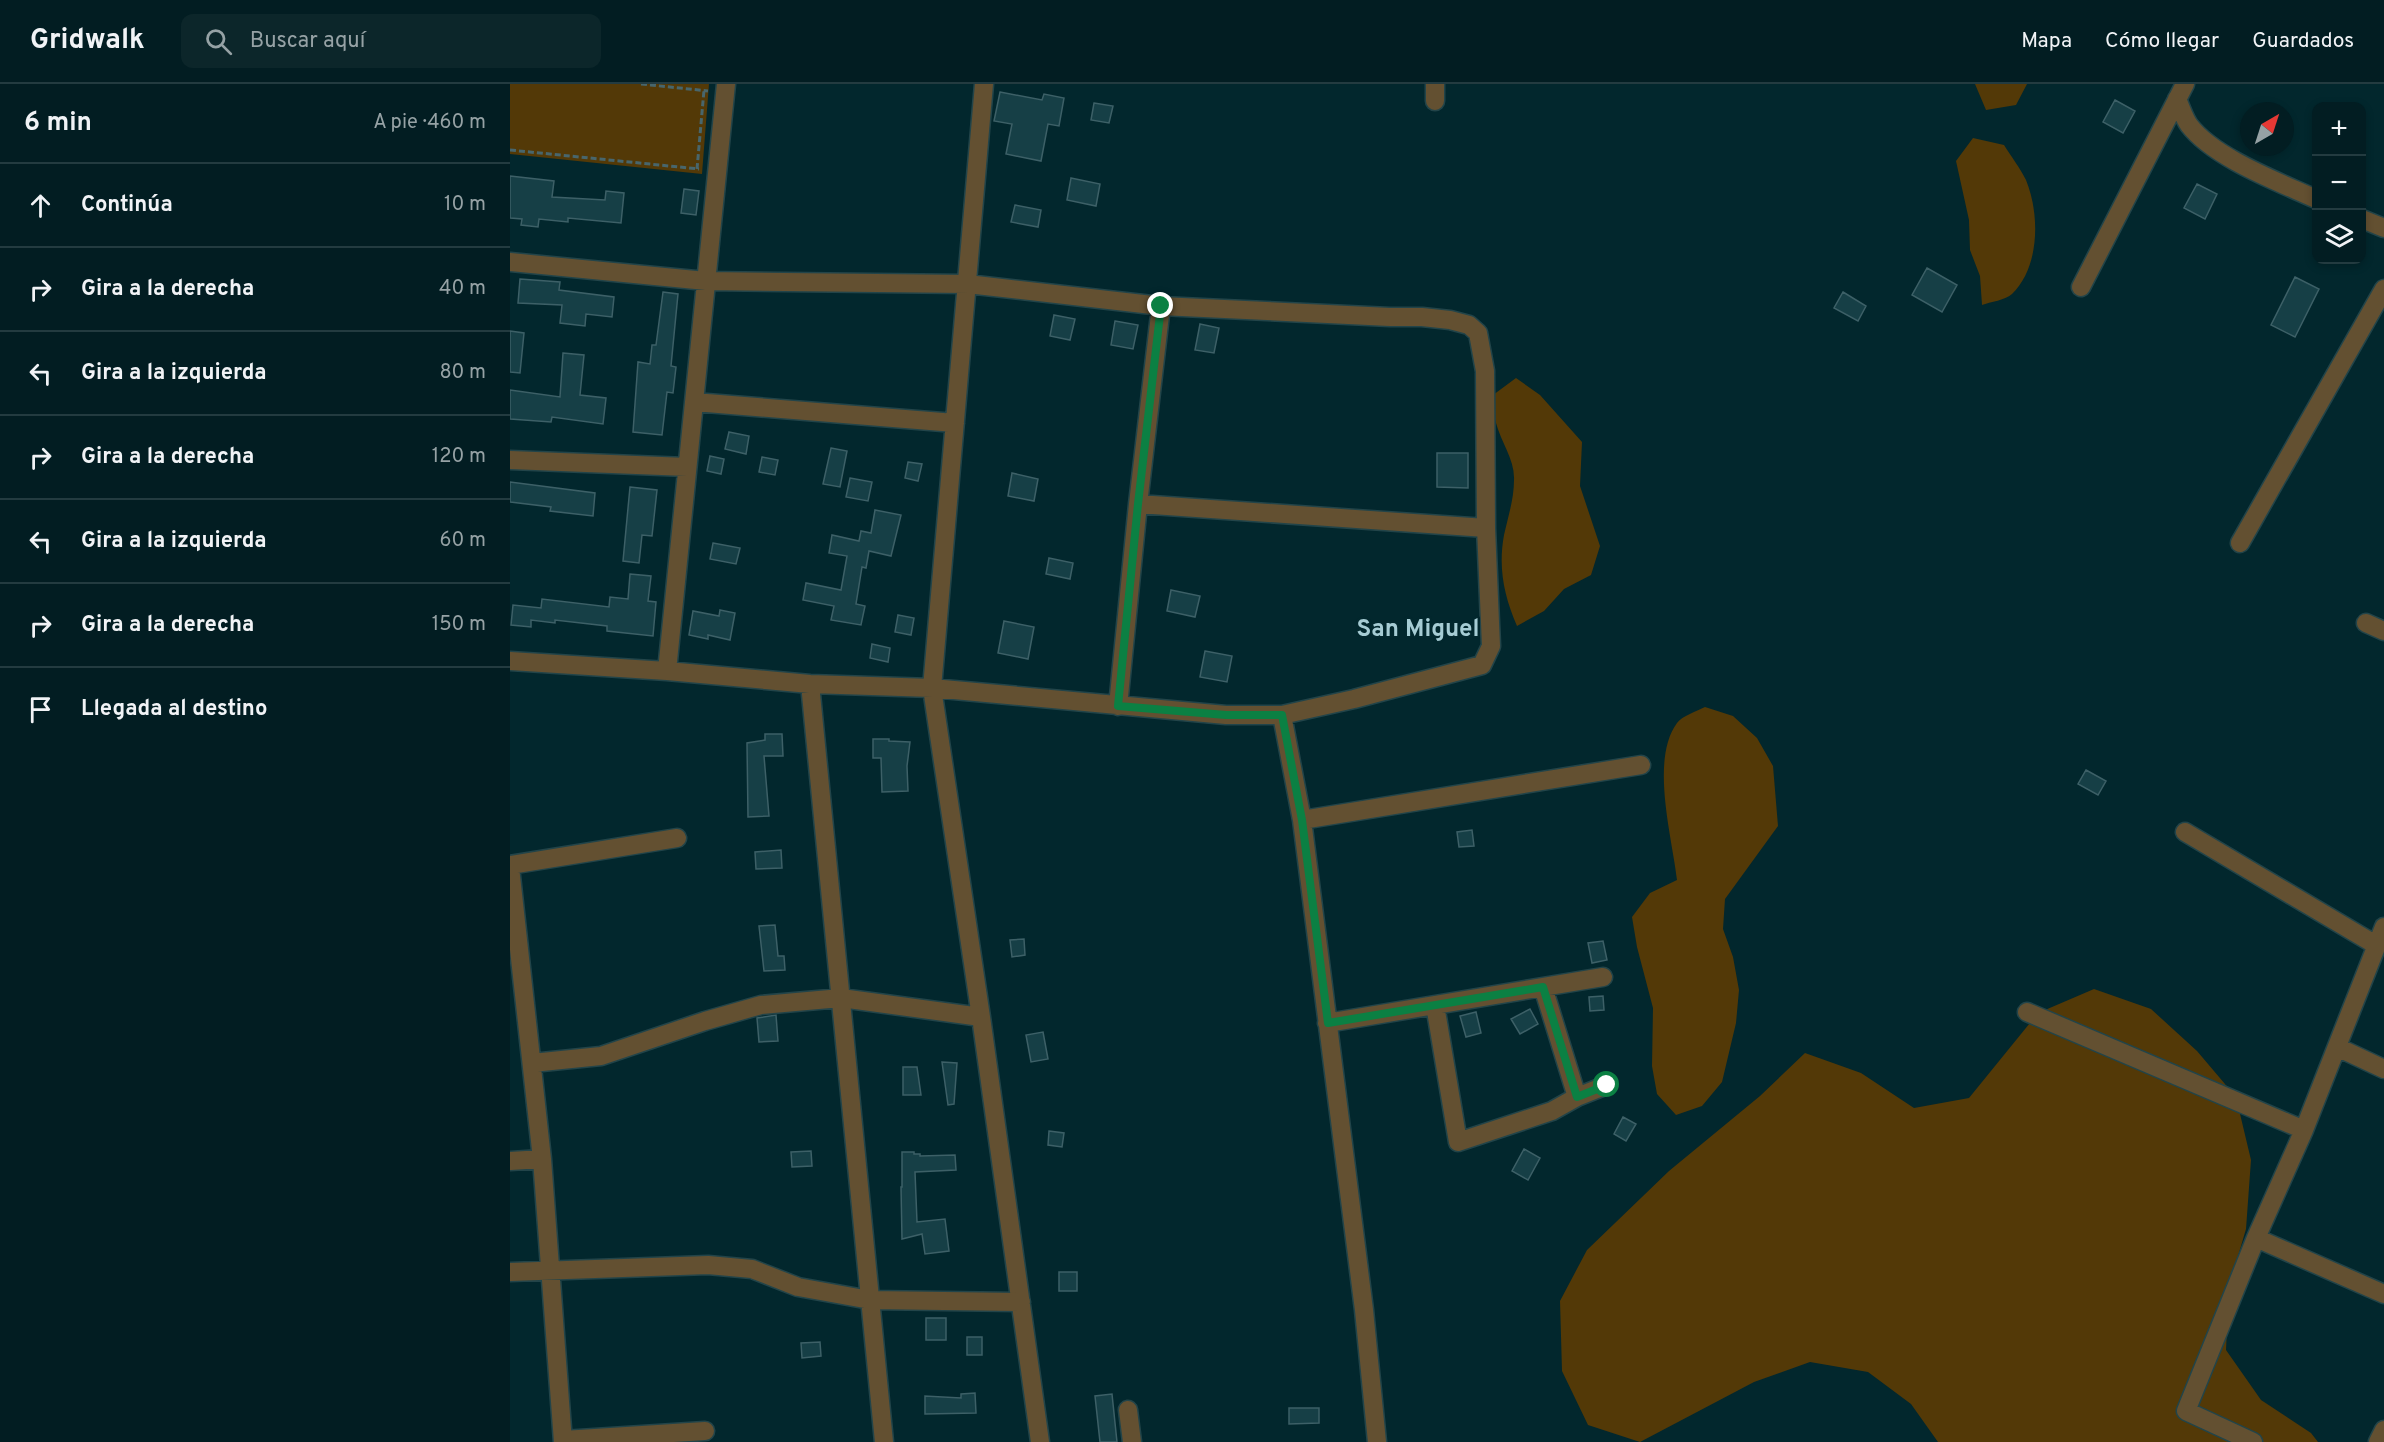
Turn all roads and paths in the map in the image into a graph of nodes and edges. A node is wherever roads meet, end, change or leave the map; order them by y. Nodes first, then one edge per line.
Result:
1 (641, 84) edge
2 (984, 84) edge
3 (726, 88) edge
4 (704, 90) junction
5 (2181, 92) edge
6 (510, 150) edge
7 (697, 169) junction
8 (717, 171) junction
9 (2312, 197) edge
10 (2366, 221) edge
11 (2384, 228) edge
12 (510, 262) edge
13 (706, 281) junction
14 (967, 284) junction
15 (2081, 286) dead end
16 (2384, 289) edge
17 (1161, 306) junction
18 (694, 402) junction
19 (955, 423) junction
20 (510, 460) edge
21 (687, 467) junction
22 (1138, 504) junction
23 (1486, 528) junction
24 (2240, 543) dead end
25 (2366, 623) dead end
26 (2384, 632) edge
27 (510, 660) edge
28 (667, 671) junction
29 (810, 684) junction
30 (932, 688) junction
31 (1118, 706) junction
32 (1282, 715) junction
33 (1641, 765) dead end
34 (1302, 820) junction
35 (2184, 832) dead end
36 (677, 838) dead end
37 (510, 866) edge
38 (2384, 927) edge
39 (2376, 945) junction
40 (1603, 977) dead end
41 (1543, 987) junction
42 (841, 998) junction
43 (1436, 1005) junction
44 (2028, 1012) dead end
45 (981, 1017) junction
46 (1328, 1023) junction
47 (2337, 1047) junction
48 (532, 1063) junction
49 (2384, 1068) edge
50 (1607, 1085) dead end
51 (1577, 1097) junction
52 (2304, 1131) junction
53 (542, 1159) junction
54 (510, 1161) edge
55 (2256, 1238) junction
56 (550, 1271) junction
57 (510, 1272) edge
58 (2384, 1294) edge
59 (870, 1300) junction
60 (1021, 1302) junction
61 (1128, 1410) dead end
62 (2384, 1430) edge
63 (705, 1431) dead end
64 (563, 1441) edge
65 (884, 1442) edge
66 (1040, 1442) edge
67 (1132, 1442) edge
68 (1377, 1442) edge
69 (2253, 1442) edge
70 (2378, 1442) edge

1 - 4 path
2 - 14 street
3 - 4 path
3 - 8 street
4 - 7 path
5 - 9 street
5 - 15 street
6 - 7 path
7 - 8 path
8 - 13 street
10 - 11 street
12 - 13 street
13 - 14 street
13 - 18 street
14 - 17 street
14 - 19 street
16 - 24 street
17 - 22 street
17 - 23 street
18 - 19 street
18 - 21 street
19 - 30 street
20 - 21 street
21 - 28 street
22 - 23 street
22 - 31 street
23 - 32 street
25 - 26 street
27 - 28 street
28 - 29 street
29 - 30 street
29 - 42 street
30 - 31 street
30 - 45 street
31 - 32 street
32 - 34 street
33 - 34 street
34 - 46 street
35 - 39 street
36 - 37 street
37 - 48 street
38 - 39 street
39 - 47 street
40 - 41 street
41 - 43 street
41 - 51 street
42 - 45 street
42 - 48 street
42 - 59 street
43 - 46 street
43 - 51 street
44 - 52 street
45 - 60 street
46 - 68 street
47 - 49 street
47 - 52 street
48 - 53 street
50 - 51 street
52 - 55 street
53 - 54 street
53 - 56 street
55 - 58 street
55 - 69 street
56 - 57 street
56 - 59 street
56 - 64 street
59 - 60 street
59 - 65 street
60 - 66 street
61 - 67 street
62 - 70 street
63 - 64 street

